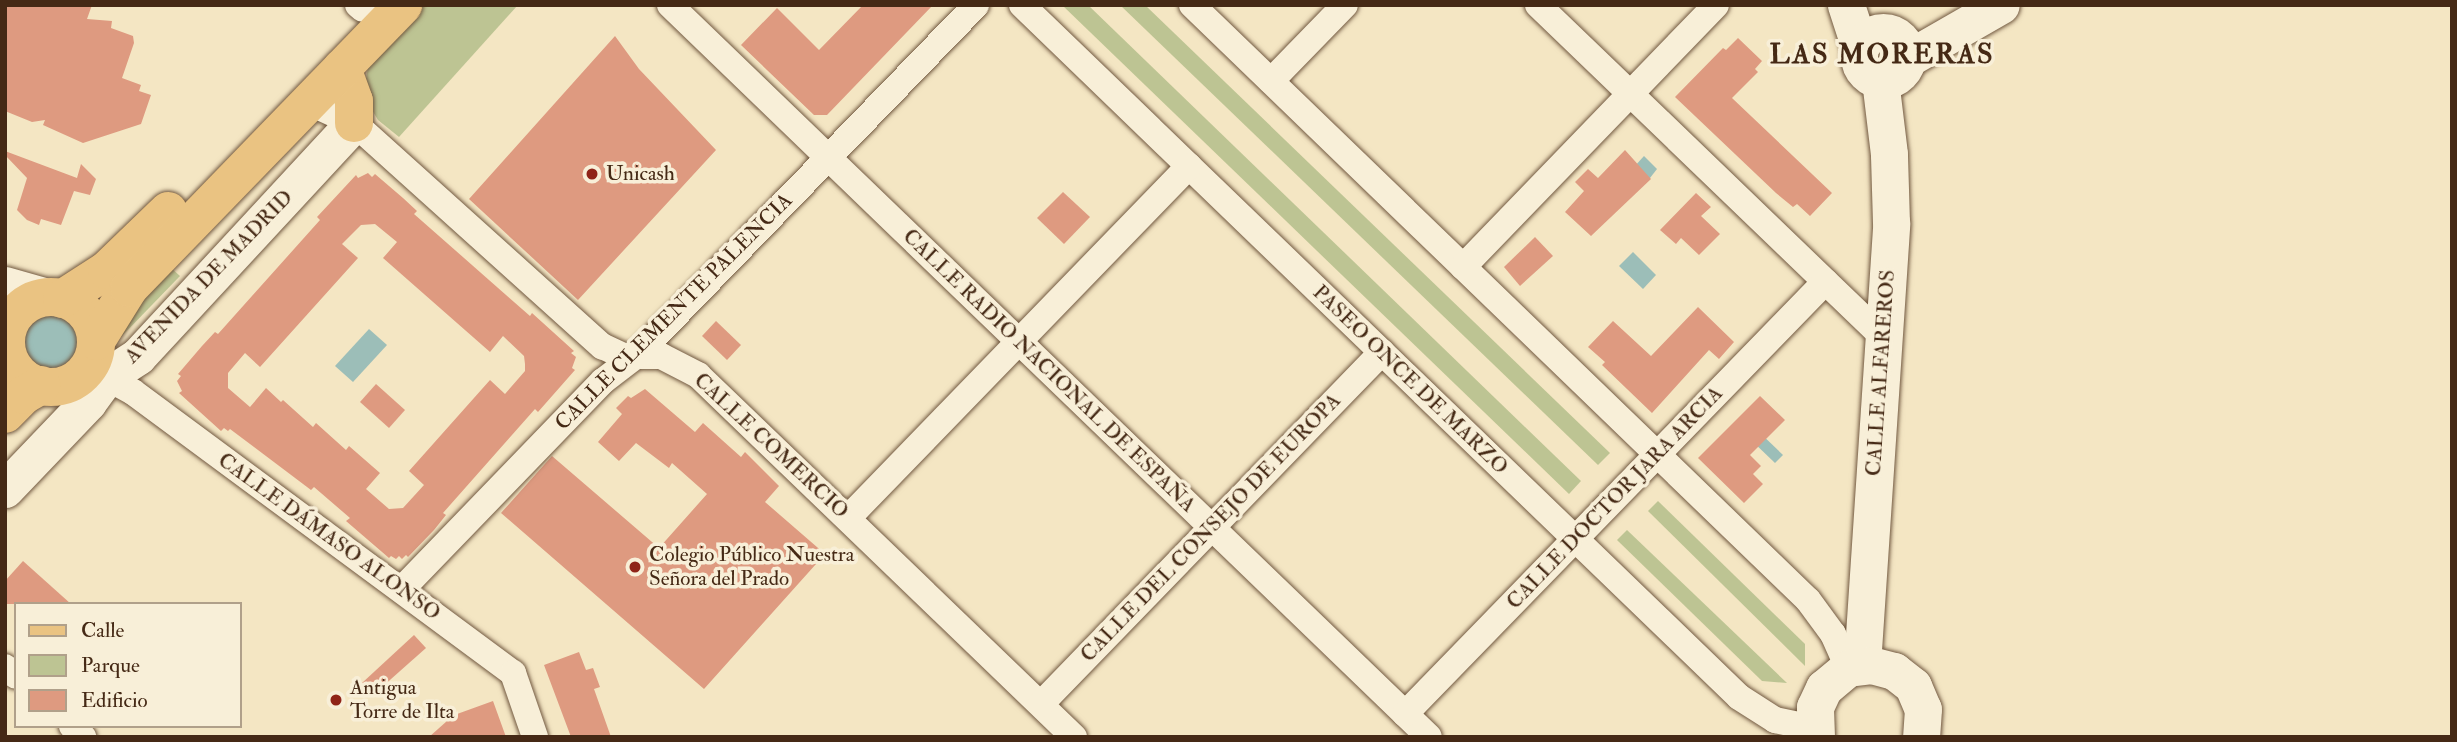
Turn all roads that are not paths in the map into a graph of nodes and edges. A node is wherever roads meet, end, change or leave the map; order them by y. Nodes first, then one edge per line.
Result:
1 (403, 5) edge
2 (670, 5) edge
3 (976, 5) edge
4 (1022, 5) edge
5 (1192, 5) edge
6 (1345, 5) edge
7 (1538, 5) edge
8 (1716, 5) edge
9 (1846, 5) edge
10 (1960, 5) edge
11 (2001, 5) edge
12 (363, 7) edge
13 (1885, 44) edge
14 (342, 68) junction
15 (1272, 82) junction
16 (1630, 94) junction
17 (310, 103) junction
18 (354, 123) junction
19 (828, 158) junction
20 (1189, 166) junction
21 (1463, 267) junction
22 (1825, 282) junction
23 (5, 285) edge
24 (55, 298) junction
25 (1883, 337) junction
26 (1019, 341) junction
27 (1382, 352) junction
28 (7, 354) edge
29 (637, 355) junction
30 (96, 362) junction
31 (41, 385) junction
32 (5, 414) edge
33 (1657, 454) junction
34 (5, 489) edge
35 (848, 518) junction
36 (1212, 528) junction
37 (1575, 539) junction
38 (402, 589) junction
39 (1855, 667) junction
40 (1041, 704) junction
41 (1405, 714) junction
42 (1815, 732) edge
43 (535, 737) edge
44 (1074, 737) edge
45 (1429, 737) edge
46 (1921, 737) edge

1 - 14 main road, AVENIDA DE MADRID
2 - 19 street, CALLE RADIO NACIONAL DE ESPAÑA
3 - 19 street, CALLE CLEMENTE PALENCIA
4 - 20 street, PASEO ONCE DE MARZO
5 - 15 street
6 - 15 street
7 - 16 street
8 - 16 street
9 - 13 street, CALLE ALFAREROS
10 - 13 street
11 - 13 street
12 - 24 main road
13 - 25 street, CALLE ALFAREROS
14 - 17 main road, AVENIDA DE MADRID
14 - 18 main road
15 - 21 street
16 - 21 street
16 - 22 street
17 - 18 street, CALLE COMERCIO
17 - 30 main road, AVENIDA DE MADRID
18 - 29 street, CALLE COMERCIO
18 - 30 street, AVENIDA DE MADRID
19 - 26 street, CALLE RADIO NACIONAL DE ESPAÑA
19 - 29 street, CALLE CLEMENTE PALENCIA
20 - 26 street
20 - 27 street, PASEO ONCE DE MARZO
21 - 33 street
22 - 25 street
22 - 33 street, CALLE DOCTOR JARA ARCIA
23 - 24 street
24 - 28 main road
24 - 30 main road
25 - 39 street, CALLE ALFAREROS
26 - 35 street
26 - 36 street, CALLE RADIO NACIONAL DE ESPAÑA
27 - 36 street, CALLE DEL CONSEJO DE EUROPA
27 - 37 street, PASEO ONCE DE MARZO
28 - 31 main road
29 - 35 street, CALLE COMERCIO
29 - 38 street, CALLE CLEMENTE PALENCIA
30 - 31 main road
30 - 34 street, AVENIDA DE MADRID
30 - 38 street, CALLE DÁMASO ALONSO
31 - 32 main road
33 - 37 street, CALLE DOCTOR JARA ARCIA
33 - 39 street
35 - 40 street, CALLE COMERCIO
36 - 40 street, CALLE DEL CONSEJO DE EUROPA
36 - 41 street, CALLE RADIO NACIONAL DE ESPAÑA
37 - 41 street, CALLE DOCTOR JARA ARCIA
37 - 42 street, PASEO ONCE DE MARZO
38 - 43 street, CALLE DÁMASO ALONSO
39 - 42 street
39 - 46 street
40 - 44 street, CALLE COMERCIO
41 - 45 street, CALLE RADIO NACIONAL DE ESPAÑA

